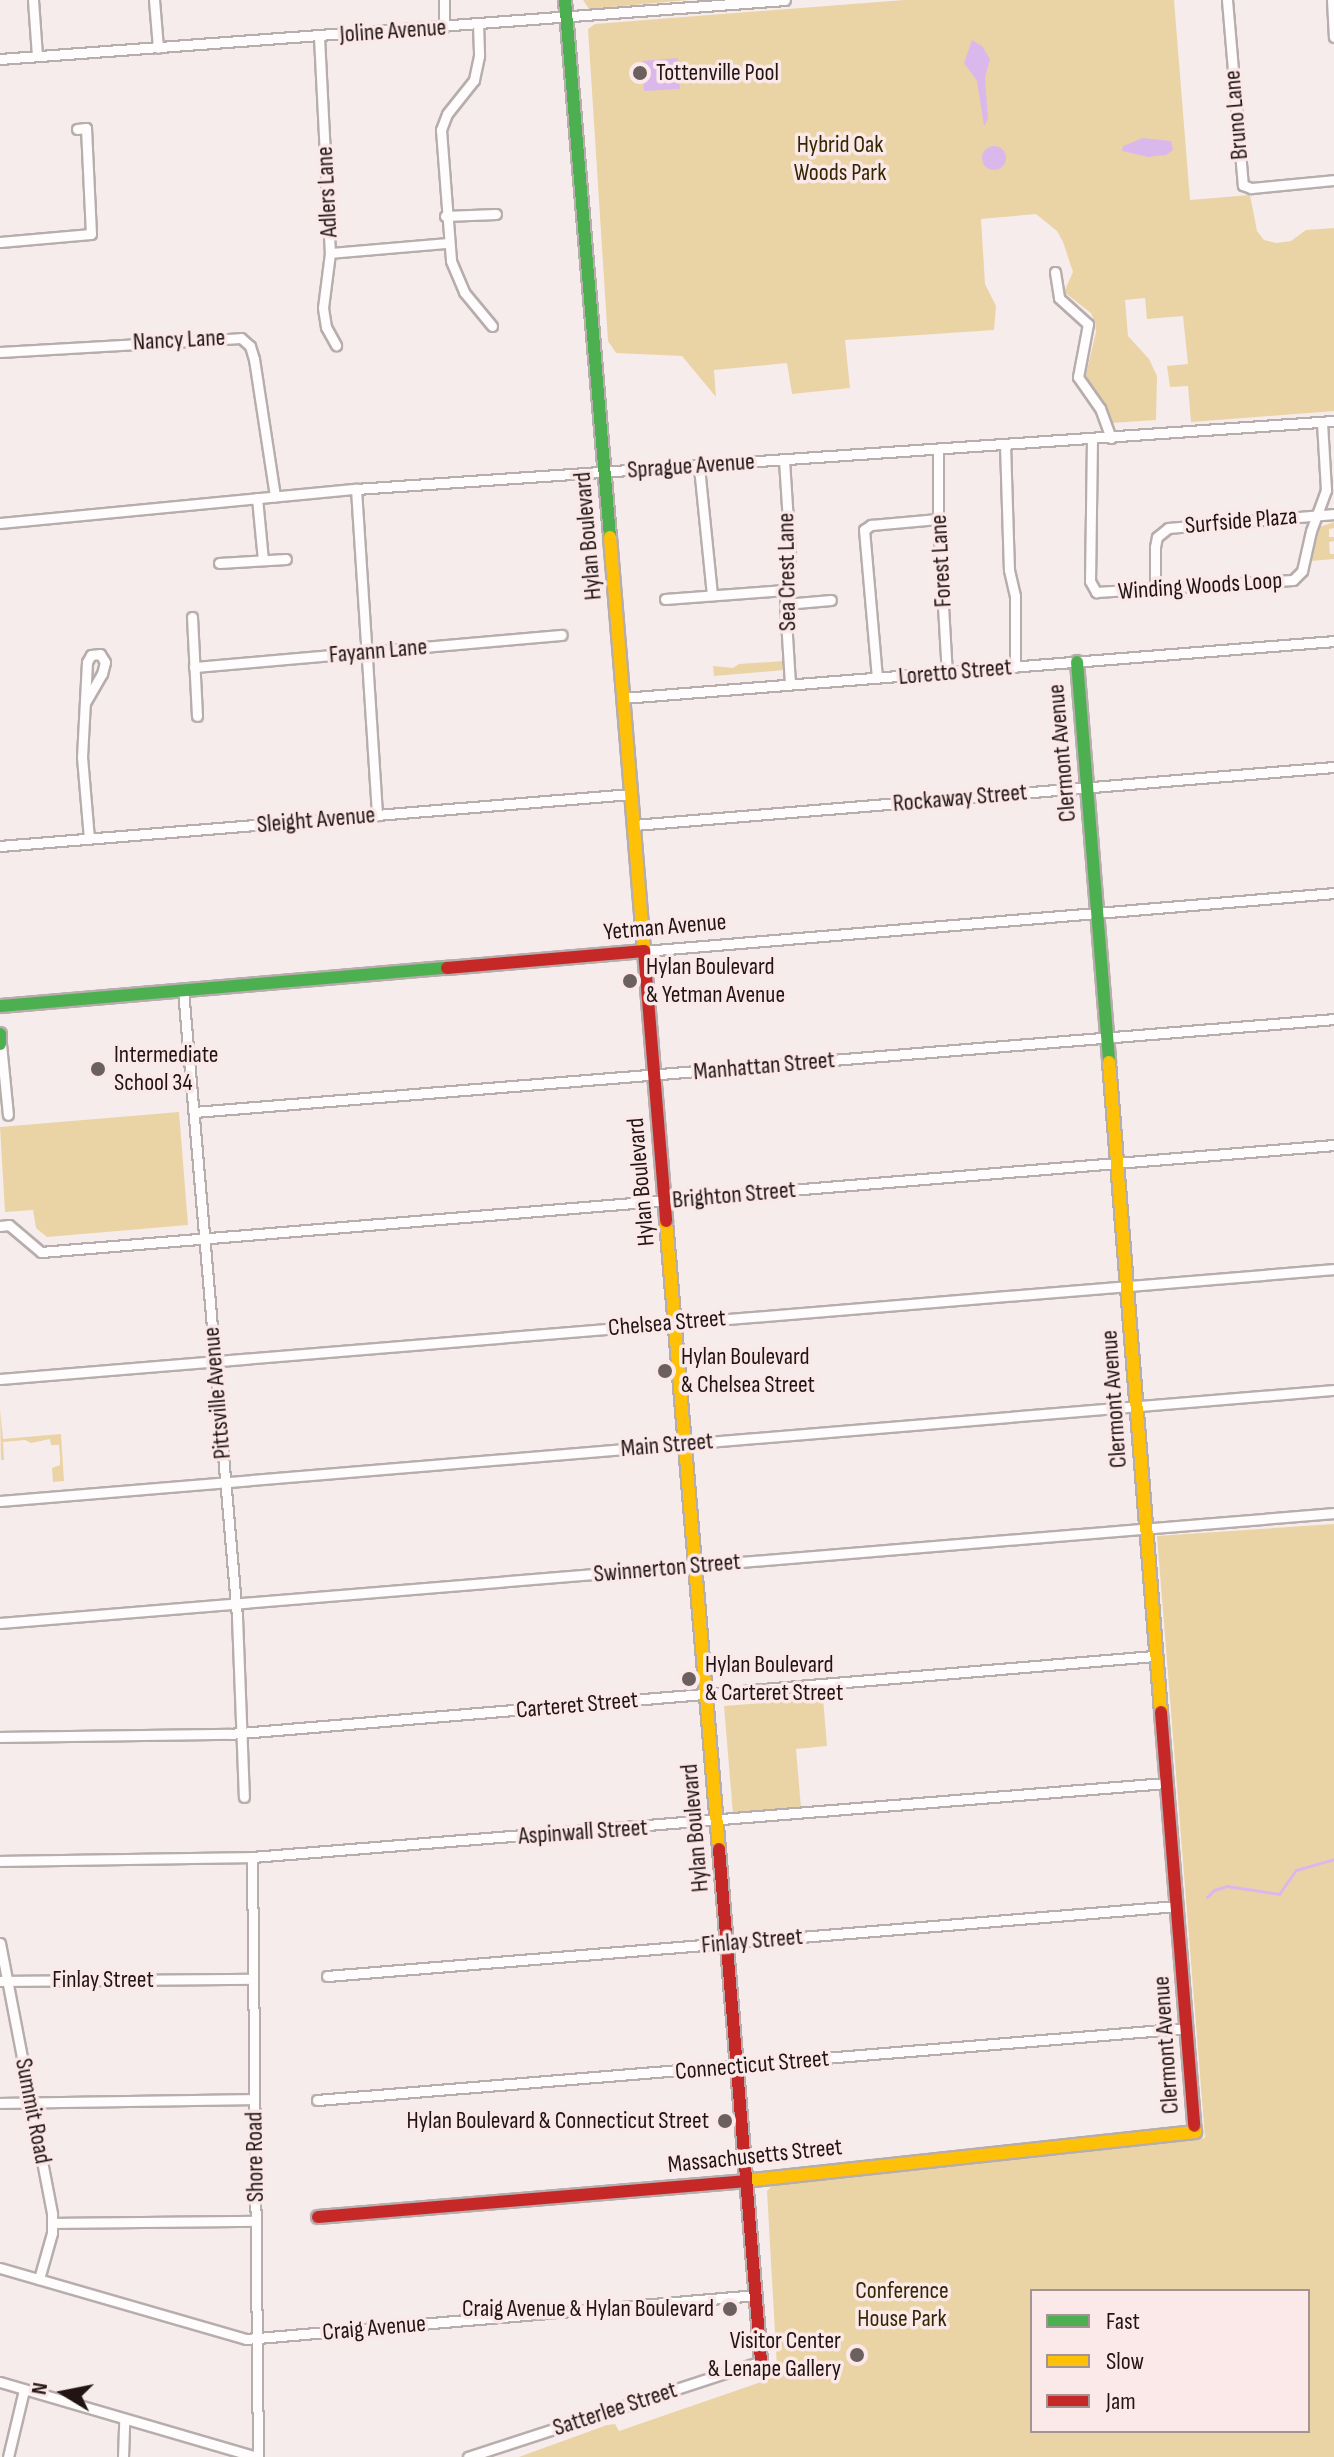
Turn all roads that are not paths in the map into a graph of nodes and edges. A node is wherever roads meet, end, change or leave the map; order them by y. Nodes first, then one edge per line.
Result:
1 (33, 0) edge
2 (154, 0) edge
3 (444, 0) edge
4 (565, 0) edge
5 (785, 0) edge
6 (1227, 0) edge
7 (1332, 0) edge
8 (567, 18) junction
9 (478, 24) junction
10 (444, 27) junction
11 (319, 37) junction
12 (1334, 37) edge
13 (158, 48) junction
14 (37, 56) junction
15 (0, 59) edge
16 (77, 129) dead end
17 (1334, 180) edge
18 (496, 214) dead end
19 (445, 216) junction
20 (0, 242) edge
21 (447, 243) junction
22 (330, 253) junction
23 (1055, 272) dead end
24 (492, 326) dead end
25 (336, 345) dead end
26 (0, 352) edge
27 (1334, 421) edge
28 (1322, 422) junction
29 (1111, 438) junction
30 (1092, 439) junction
31 (1005, 444) junction
32 (938, 449) junction
33 (784, 460) junction
34 (699, 467) junction
35 (604, 471) junction
36 (356, 489) junction
37 (275, 496) junction
38 (257, 498) junction
39 (1334, 514) edge
40 (1316, 515) junction
41 (938, 519) junction
42 (0, 523) edge
43 (286, 559) dead end
44 (263, 560) junction
45 (219, 563) dead end
46 (785, 590) junction
47 (1155, 590) junction
48 (712, 595) junction
49 (665, 599) dead end
50 (831, 600) dead end
51 (785, 604) junction
52 (192, 617) dead end
53 (562, 635) dead end
54 (1334, 641) edge
55 (367, 652) junction
56 (1077, 662) junction
57 (194, 667) junction
58 (1015, 667) junction
59 (947, 673) junction
60 (877, 678) junction
61 (790, 684) junction
62 (623, 698) junction
63 (85, 703) junction
64 (197, 716) dead end
65 (1334, 767) edge
66 (1087, 788) junction
67 (631, 794) junction
68 (377, 815) junction
69 (634, 825) junction
70 (89, 839) junction
71 (0, 846) edge
72 (1334, 893) edge
73 (1097, 913) junction
74 (644, 951) junction
75 (183, 990) junction
76 (0, 1006) edge
77 (1334, 1019) edge
78 (1108, 1038) junction
79 (0, 1041) edge
80 (654, 1075) junction
81 (194, 1112) junction
82 (8, 1115) dead end
83 (1334, 1145) edge
84 (1118, 1163) junction
85 (665, 1201) junction
86 (0, 1226) edge
87 (204, 1238) junction
88 (1334, 1269) edge
89 (1128, 1286) junction
90 (675, 1323) junction
91 (214, 1361) junction
92 (0, 1379) edge
93 (1334, 1390) edge
94 (1137, 1406) junction
95 (685, 1443) junction
96 (225, 1482) junction
97 (0, 1501) edge
98 (1334, 1513) edge
99 (1145, 1527) junction
100 (695, 1566) junction
101 (236, 1604) junction
102 (0, 1623) edge
103 (1154, 1656) junction
104 (706, 1695) junction
105 (244, 1732) junction
106 (0, 1737) edge
107 (1166, 1783) junction
108 (244, 1797) dead end
109 (716, 1821) junction
110 (252, 1857) junction
111 (0, 1861) edge
112 (1177, 1906) junction
113 (0, 1943) edge
114 (727, 1943) junction
115 (327, 1976) dead end
116 (253, 1979) junction
117 (4, 1980) edge
118 (1187, 2028) junction
119 (737, 2066) junction
120 (254, 2099) junction
121 (317, 2100) dead end
122 (31, 2102) junction
123 (0, 2103) edge
124 (1195, 2132) joint
125 (746, 2179) junction
126 (318, 2217) dead end
127 (256, 2221) junction
128 (53, 2223) junction
129 (0, 2268) edge
130 (39, 2279) junction
131 (757, 2295) junction
132 (257, 2338) junction
133 (761, 2361) joint
134 (0, 2382) edge
135 (24, 2390) junction
136 (124, 2420) junction
137 (8, 2457) edge
138 (123, 2457) edge
139 (257, 2457) edge
140 (468, 2457) edge

1 - 14 street
2 - 13 street
3 - 10 street
4 - 8 street, Hylan Boulevard
5 - 8 street, Joline Avenue
6 - 17 street, Bruno Lane
7 - 12 street
8 - 9 street, Joline Avenue
8 - 35 street, Hylan Boulevard
9 - 10 street, Joline Avenue
9 - 19 street
10 - 11 street, Joline Avenue
11 - 13 street, Joline Avenue
11 - 22 street, Adlers Lane
13 - 14 street, Joline Avenue
14 - 15 street, Joline Avenue
16 - 20 street
18 - 19 street
19 - 21 street
21 - 22 street
21 - 24 street
22 - 25 street, Adlers Lane
23 - 29 street
26 - 37 street, Nancy Lane
27 - 28 street, Sprague Avenue
28 - 29 street, Sprague Avenue
28 - 40 street, Winding Woods Loop
29 - 30 street, Sprague Avenue
30 - 31 street, Sprague Avenue
30 - 47 street, Winding Woods Loop
31 - 32 street, Sprague Avenue
31 - 58 street
32 - 33 street, Sprague Avenue
32 - 41 street, Forest Lane
33 - 34 street, Sprague Avenue
33 - 46 street, Sea Crest Lane
34 - 35 street, Sprague Avenue
34 - 48 street
35 - 36 street, Sprague Avenue
35 - 62 street, Hylan Boulevard
36 - 37 street, Sprague Avenue
36 - 55 street
37 - 38 street, Sprague Avenue
38 - 42 street, Sprague Avenue
38 - 44 street
39 - 40 street, Surfside Plaza
40 - 47 street, Winding Woods Loop
40 - 47 street, Surfside Plaza
41 - 59 street, Forest Lane
41 - 60 street
43 - 44 street
44 - 45 street
46 - 48 street
46 - 51 street, Sea Crest Lane
48 - 49 street
50 - 51 street
51 - 61 street, Sea Crest Lane
52 - 57 street
53 - 55 street, Fayann Lane
54 - 56 street, Loretto Street
55 - 57 street, Fayann Lane
55 - 68 street
56 - 58 street, Loretto Street
56 - 66 street, Clermont Avenue
57 - 64 street
58 - 59 street, Loretto Street
59 - 60 street, Loretto Street
60 - 61 street, Loretto Street
61 - 62 street, Loretto Street
62 - 67 street, Hylan Boulevard
63 - 63 street
63 - 70 street
65 - 66 street, Rockaway Street
66 - 69 street, Rockaway Street
66 - 73 street, Clermont Avenue
67 - 68 street, Sleight Avenue
67 - 69 street, Hylan Boulevard
68 - 70 street, Sleight Avenue
69 - 74 street, Hylan Boulevard
70 - 71 street, Sleight Avenue
72 - 73 street, Yetman Avenue
73 - 74 street, Yetman Avenue
73 - 78 street, Clermont Avenue
74 - 75 street, Yetman Avenue
74 - 80 street, Hylan Boulevard
75 - 76 street, Yetman Avenue
75 - 81 street, Pittsville Avenue
77 - 78 street, Manhattan Street
78 - 80 street, Manhattan Street
78 - 84 street, Clermont Avenue
79 - 82 street
80 - 81 street, Manhattan Street
80 - 85 street, Hylan Boulevard
81 - 87 street, Pittsville Avenue
83 - 84 street, Brighton Street
84 - 85 street, Brighton Street
84 - 89 street, Clermont Avenue
85 - 87 street, Brighton Street
85 - 90 street, Hylan Boulevard
86 - 87 street, Brighton Street
87 - 91 street, Pittsville Avenue
88 - 89 street, Chelsea Street
89 - 90 street, Chelsea Street
89 - 94 street, Clermont Avenue
90 - 91 street, Chelsea Street
90 - 95 street, Hylan Boulevard
91 - 92 street, Chelsea Street
91 - 96 street, Pittsville Avenue
93 - 94 street, Main Street
94 - 95 street, Main Street
94 - 99 street, Clermont Avenue
95 - 96 street, Main Street
95 - 100 street, Hylan Boulevard
96 - 97 street, Main Street
96 - 101 street, Pittsville Avenue
98 - 99 street, Swinnerton Street
99 - 100 street, Swinnerton Street
99 - 103 street, Clermont Avenue
100 - 101 street, Swinnerton Street
100 - 104 street, Hylan Boulevard
101 - 102 street, Swinnerton Street
101 - 105 street, Pittsville Avenue
103 - 104 street, Carteret Street
103 - 107 street, Clermont Avenue
104 - 105 street, Carteret Street
104 - 109 street, Hylan Boulevard
105 - 106 street, Carteret Street
105 - 108 street, Pittsville Avenue
107 - 109 street, Aspinwall Street
107 - 112 street, Clermont Avenue
109 - 110 street, Aspinwall Street
109 - 114 street, Hylan Boulevard
110 - 111 street, Aspinwall Street
110 - 116 street, Shore Road
112 - 114 street, Finlay Street
112 - 118 street, Clermont Avenue
113 - 117 street, Summit Road
114 - 115 street, Finlay Street
114 - 119 street, Hylan Boulevard
116 - 117 street, Finlay Street
116 - 120 street, Shore Road
117 - 122 street, Summit Road
118 - 119 street, Connecticut Street
118 - 124 street, Clermont Avenue
119 - 121 street, Connecticut Street
119 - 125 street, Hylan Boulevard
120 - 122 street
120 - 127 street, Shore Road
122 - 123 street
122 - 128 street, Summit Road
124 - 125 street, Massachusetts Street
125 - 126 street, Massachusetts Street
125 - 131 street, Hylan Boulevard
127 - 128 street
127 - 132 street, Shore Road
128 - 130 street, Summit Road
129 - 130 street, Craig Avenue
130 - 132 street, Craig Avenue
131 - 132 street, Craig Avenue
131 - 133 street, Hylan Boulevard
132 - 139 street, Shore Road
133 - 140 street, Satterlee Street
134 - 135 street
135 - 136 street
135 - 137 street
136 - 138 street
136 - 139 street

